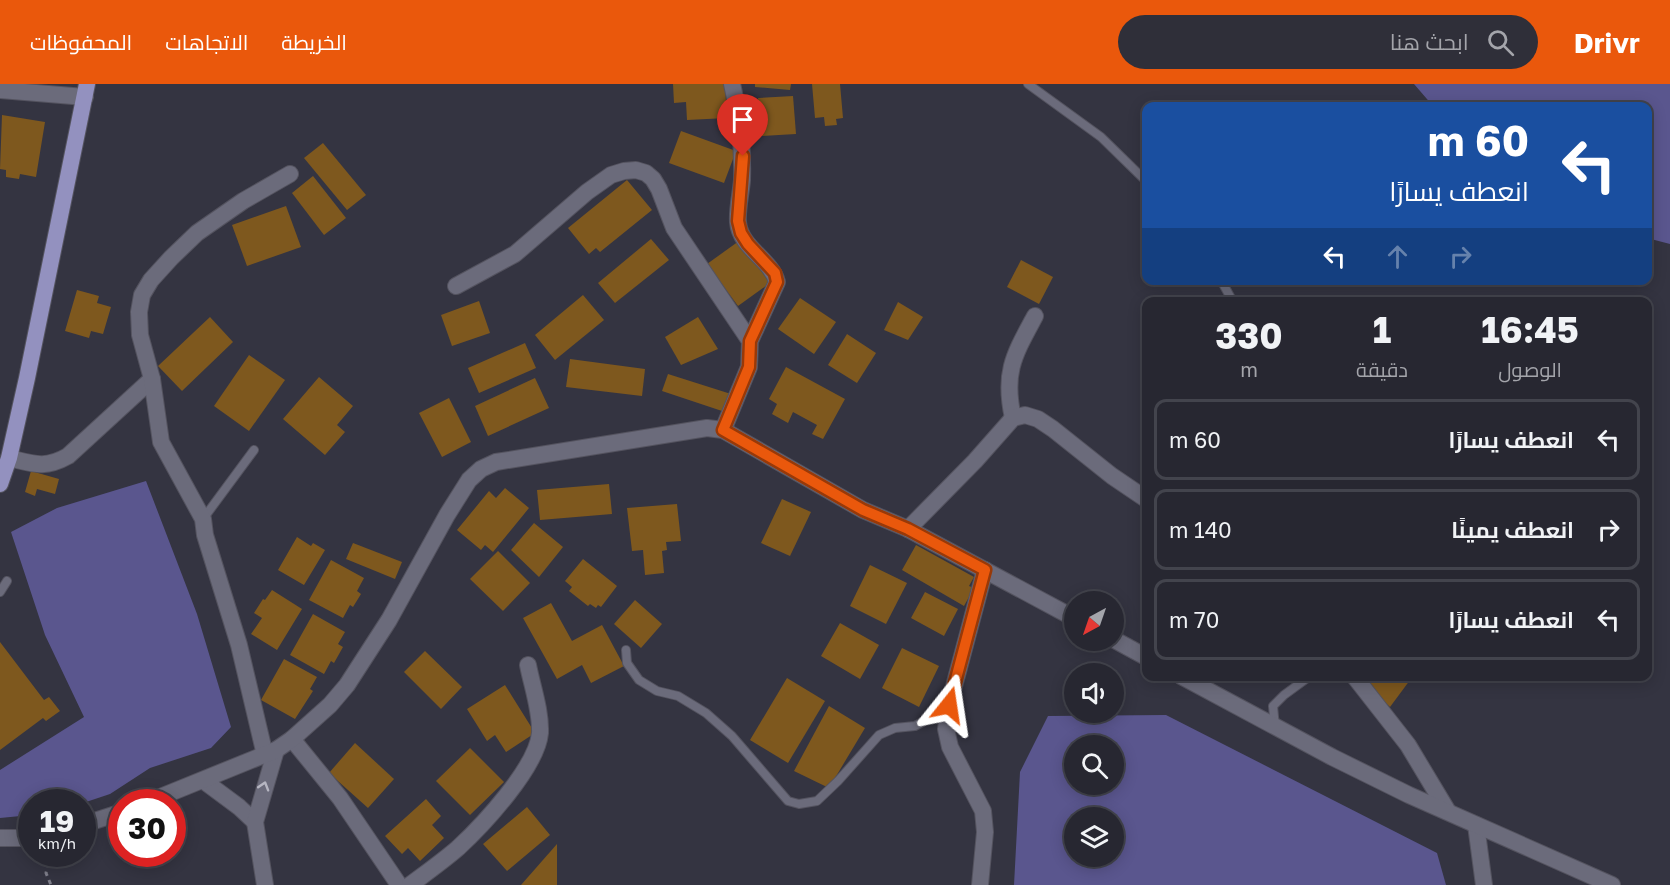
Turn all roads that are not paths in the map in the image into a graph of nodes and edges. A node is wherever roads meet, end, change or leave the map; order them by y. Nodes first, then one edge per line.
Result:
1 (732, 84) edge
2 (1028, 84) edge
3 (0, 90) edge
4 (86, 91) edge
5 (290, 174) dead end
6 (1142, 177) edge
7 (456, 286) dead end
8 (1035, 316) dead end
9 (750, 341) junction
10 (152, 379) junction
11 (1013, 418) junction
12 (723, 430) junction
13 (254, 450) dead end
14 (9, 458) junction
15 (0, 484) edge
16 (1142, 496) edge
17 (203, 519) junction
18 (908, 529) junction
19 (985, 570) junction
20 (7, 580) dead end
21 (0, 592) edge
22 (1064, 613) edge
23 (1124, 645) edge
24 (626, 650) dead end
25 (1142, 655) edge
26 (528, 665) dead end
27 (1190, 681) edge
28 (1303, 681) edge
29 (1358, 681) edge
30 (948, 708) junction
31 (1275, 727) junction
32 (292, 739) junction
33 (271, 753) junction
34 (204, 781) junction
35 (183, 789) edge
36 (1447, 810) junction
37 (255, 822) junction
38 (1476, 825) junction
39 (0, 838) edge
40 (18, 838) edge
41 (266, 885) edge
42 (399, 885) edge
43 (410, 885) edge
44 (980, 885) edge
45 (1484, 885) edge
46 (1612, 885) edge

1 - 9 street
2 - 6 lane
3 - 4 street
4 - 14 main road
5 - 10 street
7 - 9 street
8 - 11 street
9 - 12 street
10 - 14 street
10 - 17 street
11 - 16 street
11 - 18 street
12 - 18 street
12 - 32 street
13 - 17 lane
14 - 15 main road
17 - 33 street
18 - 19 street
19 - 22 street
19 - 30 street
20 - 21 lane
23 - 25 street
24 - 30 lane
26 - 43 street
27 - 31 street
28 - 31 lane
29 - 36 street
30 - 44 street
31 - 36 street
32 - 33 street
32 - 42 street
33 - 34 street
37 -> 33 street
34 - 35 street
34 - 37 street
36 - 38 street
37 - 41 street
38 - 45 street
38 - 46 street
39 - 40 street

